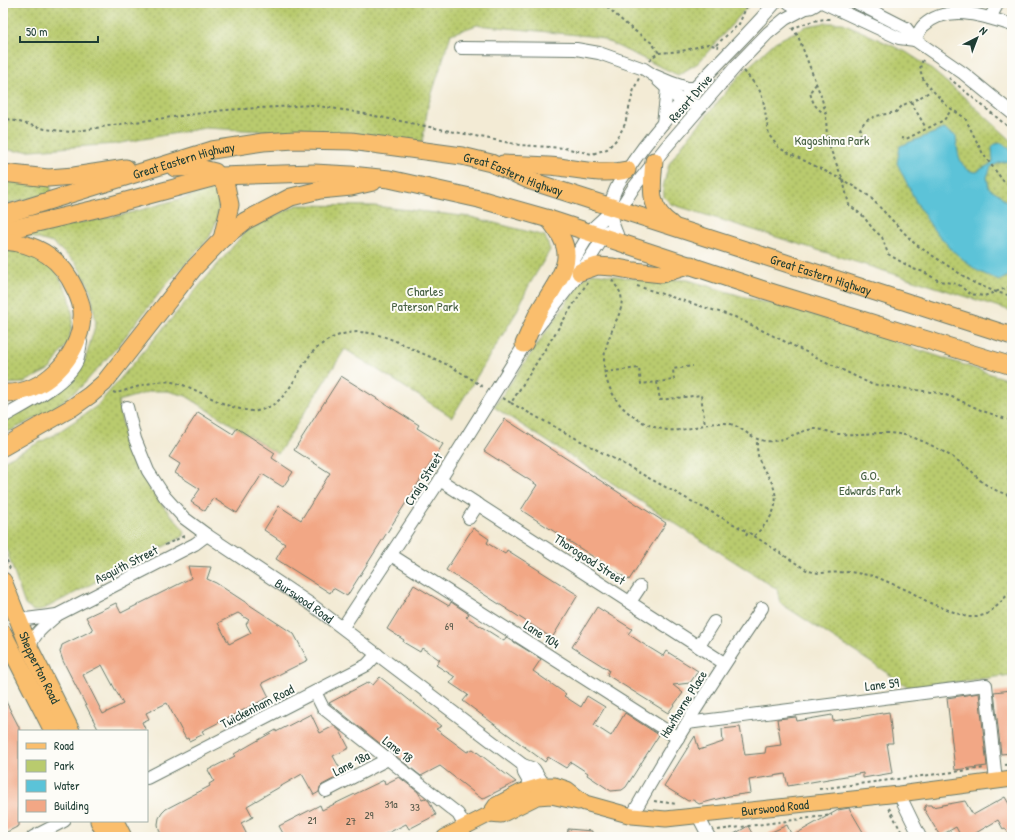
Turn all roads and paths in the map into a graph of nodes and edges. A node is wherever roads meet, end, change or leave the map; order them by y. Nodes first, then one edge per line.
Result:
1 (603, 3) edge
2 (748, 3) edge
3 (775, 3) edge
4 (789, 3) edge
5 (818, 3) edge
6 (824, 3) edge
7 (857, 3) edge
8 (998, 3) edge
9 (804, 9) junction
10 (990, 18) junction
11 (785, 19) junction
12 (834, 19) dead end
13 (1012, 25) edge
14 (793, 29) junction
15 (786, 32) dead end
16 (915, 40) junction
17 (716, 45) junction
18 (461, 48) dead end
19 (722, 50) dead end
20 (920, 57) dead end
21 (923, 60) junction
22 (929, 63) dead end
23 (742, 69) dead end
24 (648, 72) junction
25 (945, 75) dead end
26 (816, 83) junction
27 (695, 88) junction
28 (667, 89) junction
29 (931, 90) junction
30 (682, 102) junction
31 (911, 102) junction
32 (701, 106) junction
33 (952, 109) junction
34 (1012, 113) edge
35 (826, 114) junction
36 (3, 115) edge
37 (663, 123) junction
38 (927, 129) junction
39 (1012, 130) edge
40 (861, 136) dead end
41 (901, 138) dead end
42 (212, 150) junction
43 (654, 161) junction
44 (491, 163) junction
45 (152, 170) junction
46 (627, 170) junction
47 (3, 173) edge
48 (218, 176) junction
49 (389, 179) junction
50 (843, 180) junction
51 (1012, 187) edge
52 (613, 214) junction
53 (3, 215) edge
54 (549, 219) junction
55 (674, 227) junction
56 (3, 231) edge
57 (590, 231) junction
58 (222, 239) junction
59 (3, 241) edge
60 (620, 242) junction
61 (691, 265) junction
62 (586, 276) junction
63 (617, 280) dead end
64 (636, 286) dead end
65 (1012, 286) edge
66 (996, 292) junction
67 (1012, 296) edge
68 (82, 317) junction
69 (1012, 336) edge
70 (524, 344) junction
71 (693, 366) dead end
72 (1012, 366) edge
73 (605, 372) junction
74 (657, 382) junction
75 (111, 391) dead end
76 (494, 392) junction
77 (3, 393) edge
78 (511, 403) junction
79 (127, 407) dead end
80 (3, 417) edge
81 (1012, 421) edge
82 (705, 425) junction
83 (757, 439) junction
84 (4, 445) edge
85 (440, 480) junction
86 (1012, 496) edge
87 (478, 504) junction
88 (469, 518) dead end
89 (748, 532) junction
90 (207, 535) junction
91 (746, 536) dead end
92 (754, 536) junction
93 (391, 555) junction
94 (3, 581) edge
95 (640, 587) dead end
96 (1012, 590) edge
97 (630, 602) junction
98 (762, 608) dead end
99 (57, 615) junction
100 (17, 617) junction
101 (714, 622) dead end
102 (343, 627) junction
103 (5, 641) edge
104 (699, 646) junction
105 (30, 649) junction
106 (377, 654) junction
107 (724, 663) junction
108 (315, 692) junction
109 (687, 723) junction
110 (52, 730) edge
111 (70, 730) edge
112 (678, 738) junction
113 (388, 759) junction
114 (1012, 764) edge
115 (995, 774) junction
116 (148, 777) edge
117 (1012, 779) edge
118 (817, 789) dead end
119 (326, 791) dead end
120 (540, 791) junction
121 (899, 794) junction
122 (654, 801) dead end
123 (682, 804) dead end
124 (889, 808) dead end
125 (632, 816) junction
126 (698, 816) junction
127 (62, 822) edge
128 (100, 822) edge
129 (116, 822) edge
130 (465, 826) junction
131 (33, 837) edge
132 (107, 837) edge
133 (123, 837) edge
134 (444, 837) edge
135 (708, 837) edge
136 (904, 837) edge
137 (920, 837) edge

1 - 17 path
2 - 17 path
3 - 27 street, Resort Drive
4 - 9 street
5 - 9 street, Resort Drive
6 - 16 street
7 - 16 street
8 - 10 street
9 - 11 street, Resort Drive
10 - 13 street
10 - 16 street
11 - 14 path
11 - 32 street, Resort Drive
12 - 14 path
14 - 15 path
14 - 26 path
16 - 34 street
17 - 19 path
18 - 24 street
20 - 21 path
21 - 22 path
21 - 29 path
23 - 50 path
24 - 27 street
24 - 28 street
24 - 36 path
25 - 39 path
26 - 35 path
26 - 35 path
27 - 30 street, Resort Drive
28 - 30 street
28 - 37 street
29 - 31 path
29 - 33 path
30 - 32 street
30 - 37 street, Resort Drive
31 - 38 path
31 - 40 path
32 - 43 street, Resort Drive
33 - 38 path
33 - 51 path
35 - 50 path
37 - 46 street, Resort Drive
38 - 41 path
42 - 44 highway, Great Eastern Highway
42 - 45 highway, Great Eastern Highway
42 - 47 highway
43 - 52 street, Resort Drive
43 - 55 highway
44 - 46 highway
44 - 52 highway, Great Eastern Highway
45 - 48 highway
45 - 53 highway, Great Eastern Highway
46 - 52 street, Resort Drive
48 - 49 highway, Great Eastern Highway
48 - 56 highway, Great Eastern Highway
48 - 58 highway
49 - 54 highway, Great Eastern Highway
49 - 58 highway
50 - 66 path
50 - 66 path
52 - 55 highway, Great Eastern Highway
52 - 57 street, Craig Street
52 - 60 street
54 - 57 highway, Great Eastern Highway
54 - 70 highway
55 - 69 highway, Great Eastern Highway
57 - 60 highway, Great Eastern Highway
57 - 62 street, Craig Street
57 - 70 street, Craig Street
58 - 84 highway
59 - 68 highway
60 - 61 highway, Great Eastern Highway
61 - 62 highway
61 - 72 highway, Great Eastern Highway
62 - 70 street, Craig Street
62 - 78 path
63 - 73 path
64 - 81 path
65 - 66 path
66 - 67 path
68 - 77 highway
68 - 80 street
70 - 76 street, Craig Street
71 - 74 path
73 - 74 path
73 - 82 path
74 - 82 path
75 - 76 path
76 - 78 path
76 - 85 street, Craig Street
78 - 89 path
79 - 90 street, Burswood Road
82 - 83 path
83 - 86 path
83 - 92 path
85 - 87 street, Thorogood Street
85 - 93 street, Craig Street
87 - 88 street
87 - 97 street, Thorogood Street
89 - 91 path
89 - 92 path
90 - 99 street, Asquith Street
90 - 102 street, Burswood Road
92 - 96 path
93 - 102 street, Craig Street
93 - 112 street, Lane 104
94 - 100 highway, Shepperton Road
95 - 97 street
97 - 104 street, Thorogood Street
98 - 107 street, Hawthorne Place
99 - 100 street, Asquith Street
99 - 105 street, Asquith Street
100 - 103 street
100 - 105 highway, Shepperton Road
101 - 104 street
102 - 106 street, Burswood Road
103 - 110 highway, Shepperton Road
104 - 107 street, Thorogood Street
105 - 111 highway, Shepperton Road
106 - 108 street, Twickenham Road
106 - 120 street, Burswood Road
107 - 109 street, Hawthorne Place
108 - 113 street, Lane 18
108 - 116 street, Twickenham Road
109 - 112 street, Hawthorne Place
109 - 115 street, Lane 59
112 - 125 street, Hawthorne Place
113 - 119 street, Lane 18a
113 - 130 street, Lane 18
114 - 115 path
115 - 117 main road, Burswood Road
115 - 118 path
115 - 121 main road, Burswood Road
120 - 125 main road, Burswood Road
120 - 130 main road
121 - 126 main road, Burswood Road
121 - 137 street
122 - 123 path
124 - 136 path
125 - 126 main road, Burswood Road
126 - 135 street
127 - 131 street
128 - 132 highway
129 - 133 highway
130 - 134 main road

